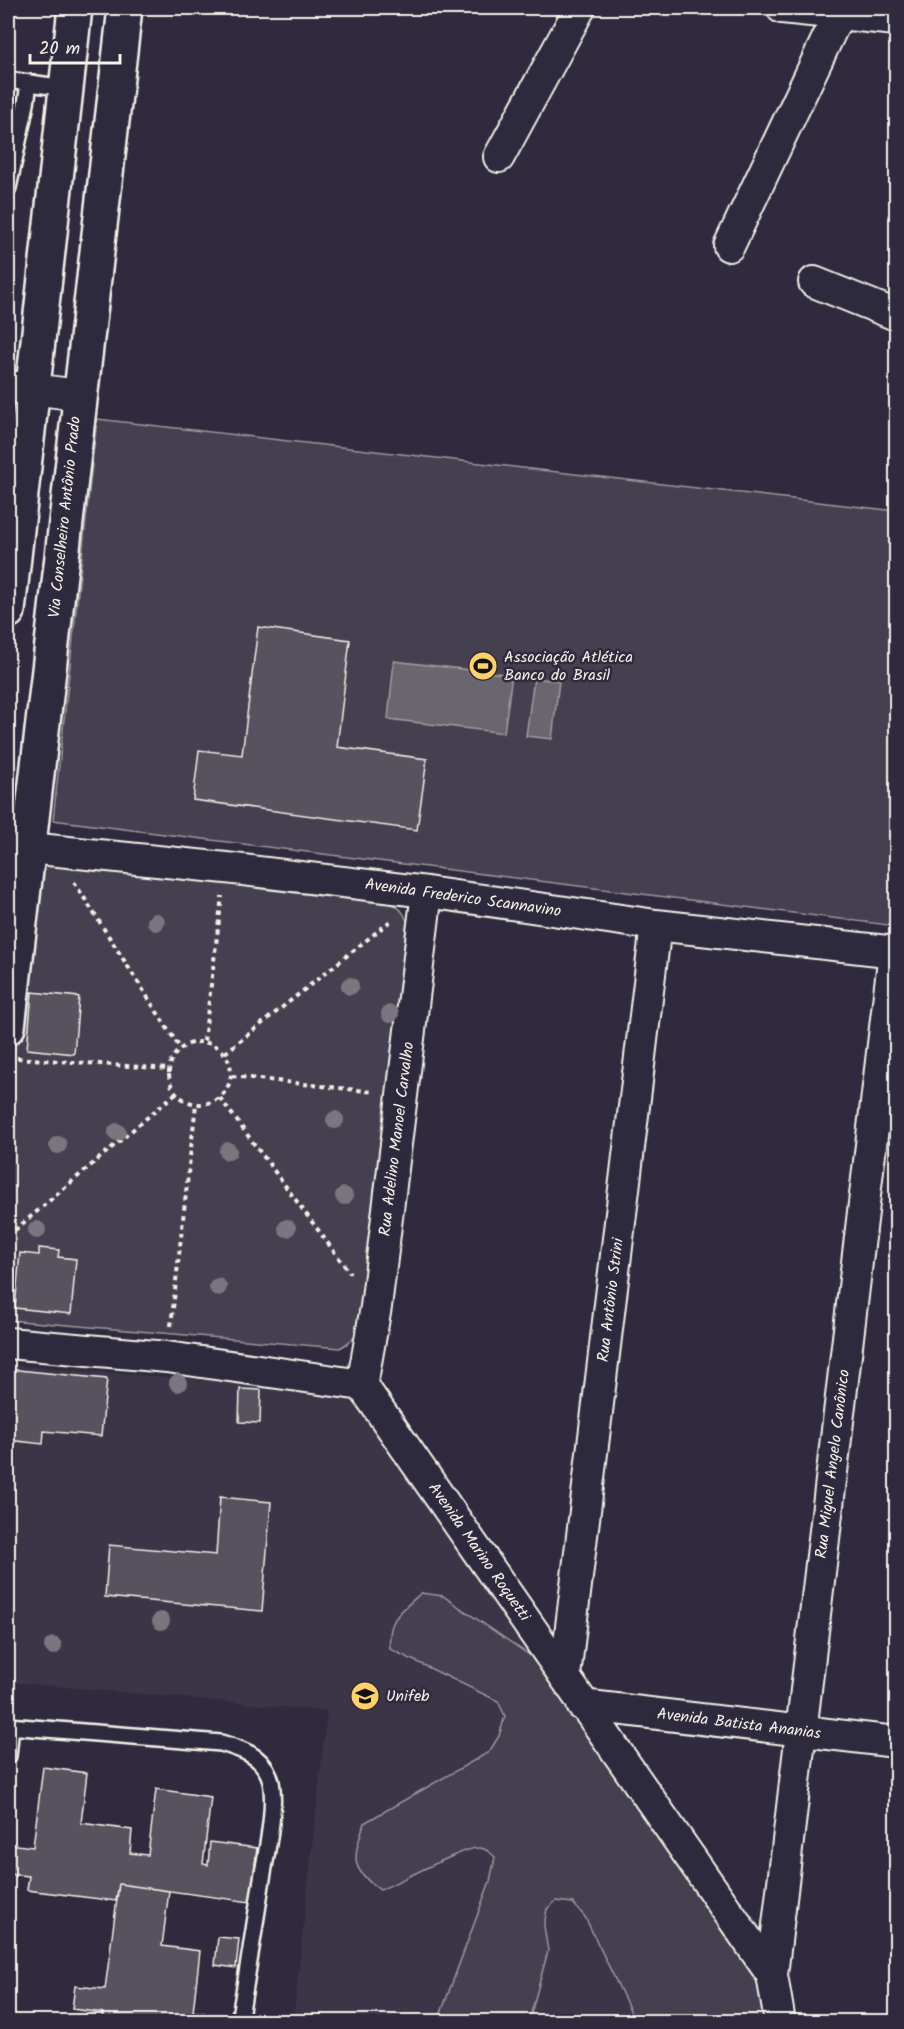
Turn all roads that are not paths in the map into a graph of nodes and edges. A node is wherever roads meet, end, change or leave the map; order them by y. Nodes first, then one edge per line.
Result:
1 (75, 8) edge
2 (125, 8) edge
3 (580, 8) edge
4 (782, 8) edge
5 (839, 14) junction
6 (897, 20) edge
7 (8, 81) edge
8 (29, 83) junction
9 (66, 87) junction
10 (499, 157) dead end
11 (8, 188) edge
12 (729, 246) dead end
13 (814, 282) dead end
14 (897, 315) edge
15 (19, 388) edge
16 (79, 395) junction
17 (8, 611) edge
18 (30, 851) edge
19 (427, 892) junction
20 (656, 925) junction
21 (895, 952) edge
22 (8, 1027) edge
23 (8, 1343) edge
24 (362, 1384) junction
25 (565, 1676) junction
26 (582, 1705) junction
27 (9, 1726) edge
28 (801, 1731) junction
29 (897, 1742) edge
30 (8, 1756) edge
31 (772, 1976) junction
32 (239, 2022) edge
33 (780, 2022) edge

1 - 9 main road
2 - 16 main road, Via Conselheiro Antônio Prado
3 - 10 street
4 - 5 street
5 - 6 street
5 - 12 street
7 - 8 lane
8 - 9 lane
8 - 11 lane
9 - 15 main road
13 - 14 street
15 - 16 street
15 - 17 main road
16 - 18 main road, Via Conselheiro Antônio Prado
18 - 19 street, Avenida Frederico Scannavino
18 - 22 main road, Via Conselheiro Antônio Prado
19 - 20 street, Avenida Frederico Scannavino
19 - 24 street, Rua Adelino Manoel Carvalho
20 - 21 street, Avenida Frederico Scannavino
20 - 25 street, Rua Antônio Strini
21 - 28 street, Rua Miguel Angelo Canônico
23 - 24 street
24 - 25 street, Avenida Marino Roquetti
25 - 26 street, Avenida Marino Roquetti
26 - 28 street, Avenida Batista Ananias
26 - 31 street, Avenida Marino Roquetti
27 - 30 lane
27 - 32 lane
28 - 29 street, Avenida Batista Ananias
28 - 31 street, Rua Miguel Angelo Canônico
31 - 33 street, Avenida Marino Roquetti

